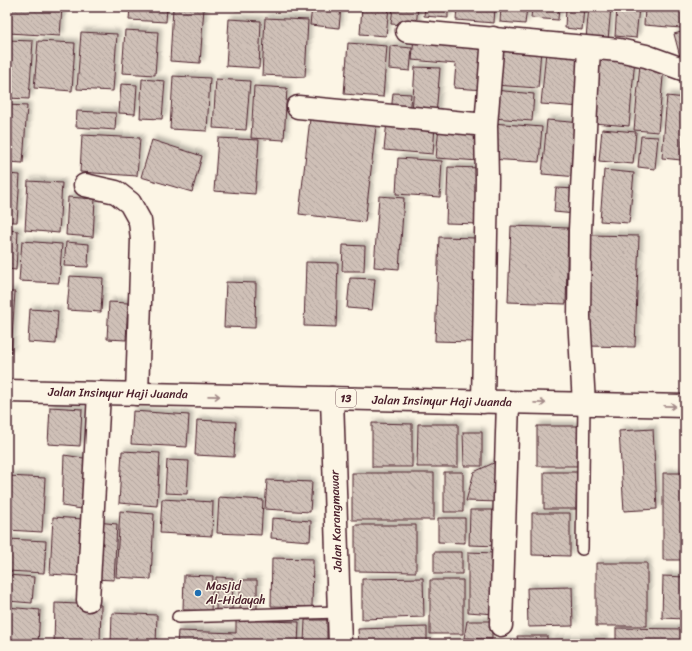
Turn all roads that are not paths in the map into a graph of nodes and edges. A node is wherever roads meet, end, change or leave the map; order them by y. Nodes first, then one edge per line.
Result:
1 (408, 31) dead end
2 (494, 38) junction
3 (589, 48) junction
4 (685, 70) edge
5 (298, 107) dead end
6 (486, 125) junction
7 (85, 185) dead end
8 (7, 391) edge
9 (99, 393) junction
10 (137, 394) junction
11 (332, 398) junction
12 (483, 402) junction
13 (508, 402) junction
14 (584, 404) junction
15 (685, 406) edge
16 (582, 549) dead end
17 (88, 600) dead end
18 (339, 612) junction
19 (178, 617) dead end
20 (501, 625) dead end
21 (340, 644) edge

1 - 2 main road
2 - 3 main road
2 - 6 main road
3 - 4 main road
3 - 14 main road
5 - 6 main road
6 - 12 main road
7 - 10 main road
8 - 9 main road, Jalan Insinyur Haji Juanda / 13
9 - 10 main road, Jalan Insinyur Haji Juanda / 13
9 - 17 main road
10 -> 11 main road, Jalan Insinyur Haji Juanda / 13
11 - 12 main road, Jalan Insinyur Haji Juanda / 13
11 - 18 main road, Jalan Karangmawar
12 - 13 main road, Jalan Insinyur Haji Juanda / 13
13 -> 14 main road, Jalan Insinyur Haji Juanda / 13
13 - 20 main road
14 -> 15 main road, Jalan Insinyur Haji Juanda / 13
14 - 16 lane
18 - 19 lane
18 - 21 main road, Jalan Karangmawar

